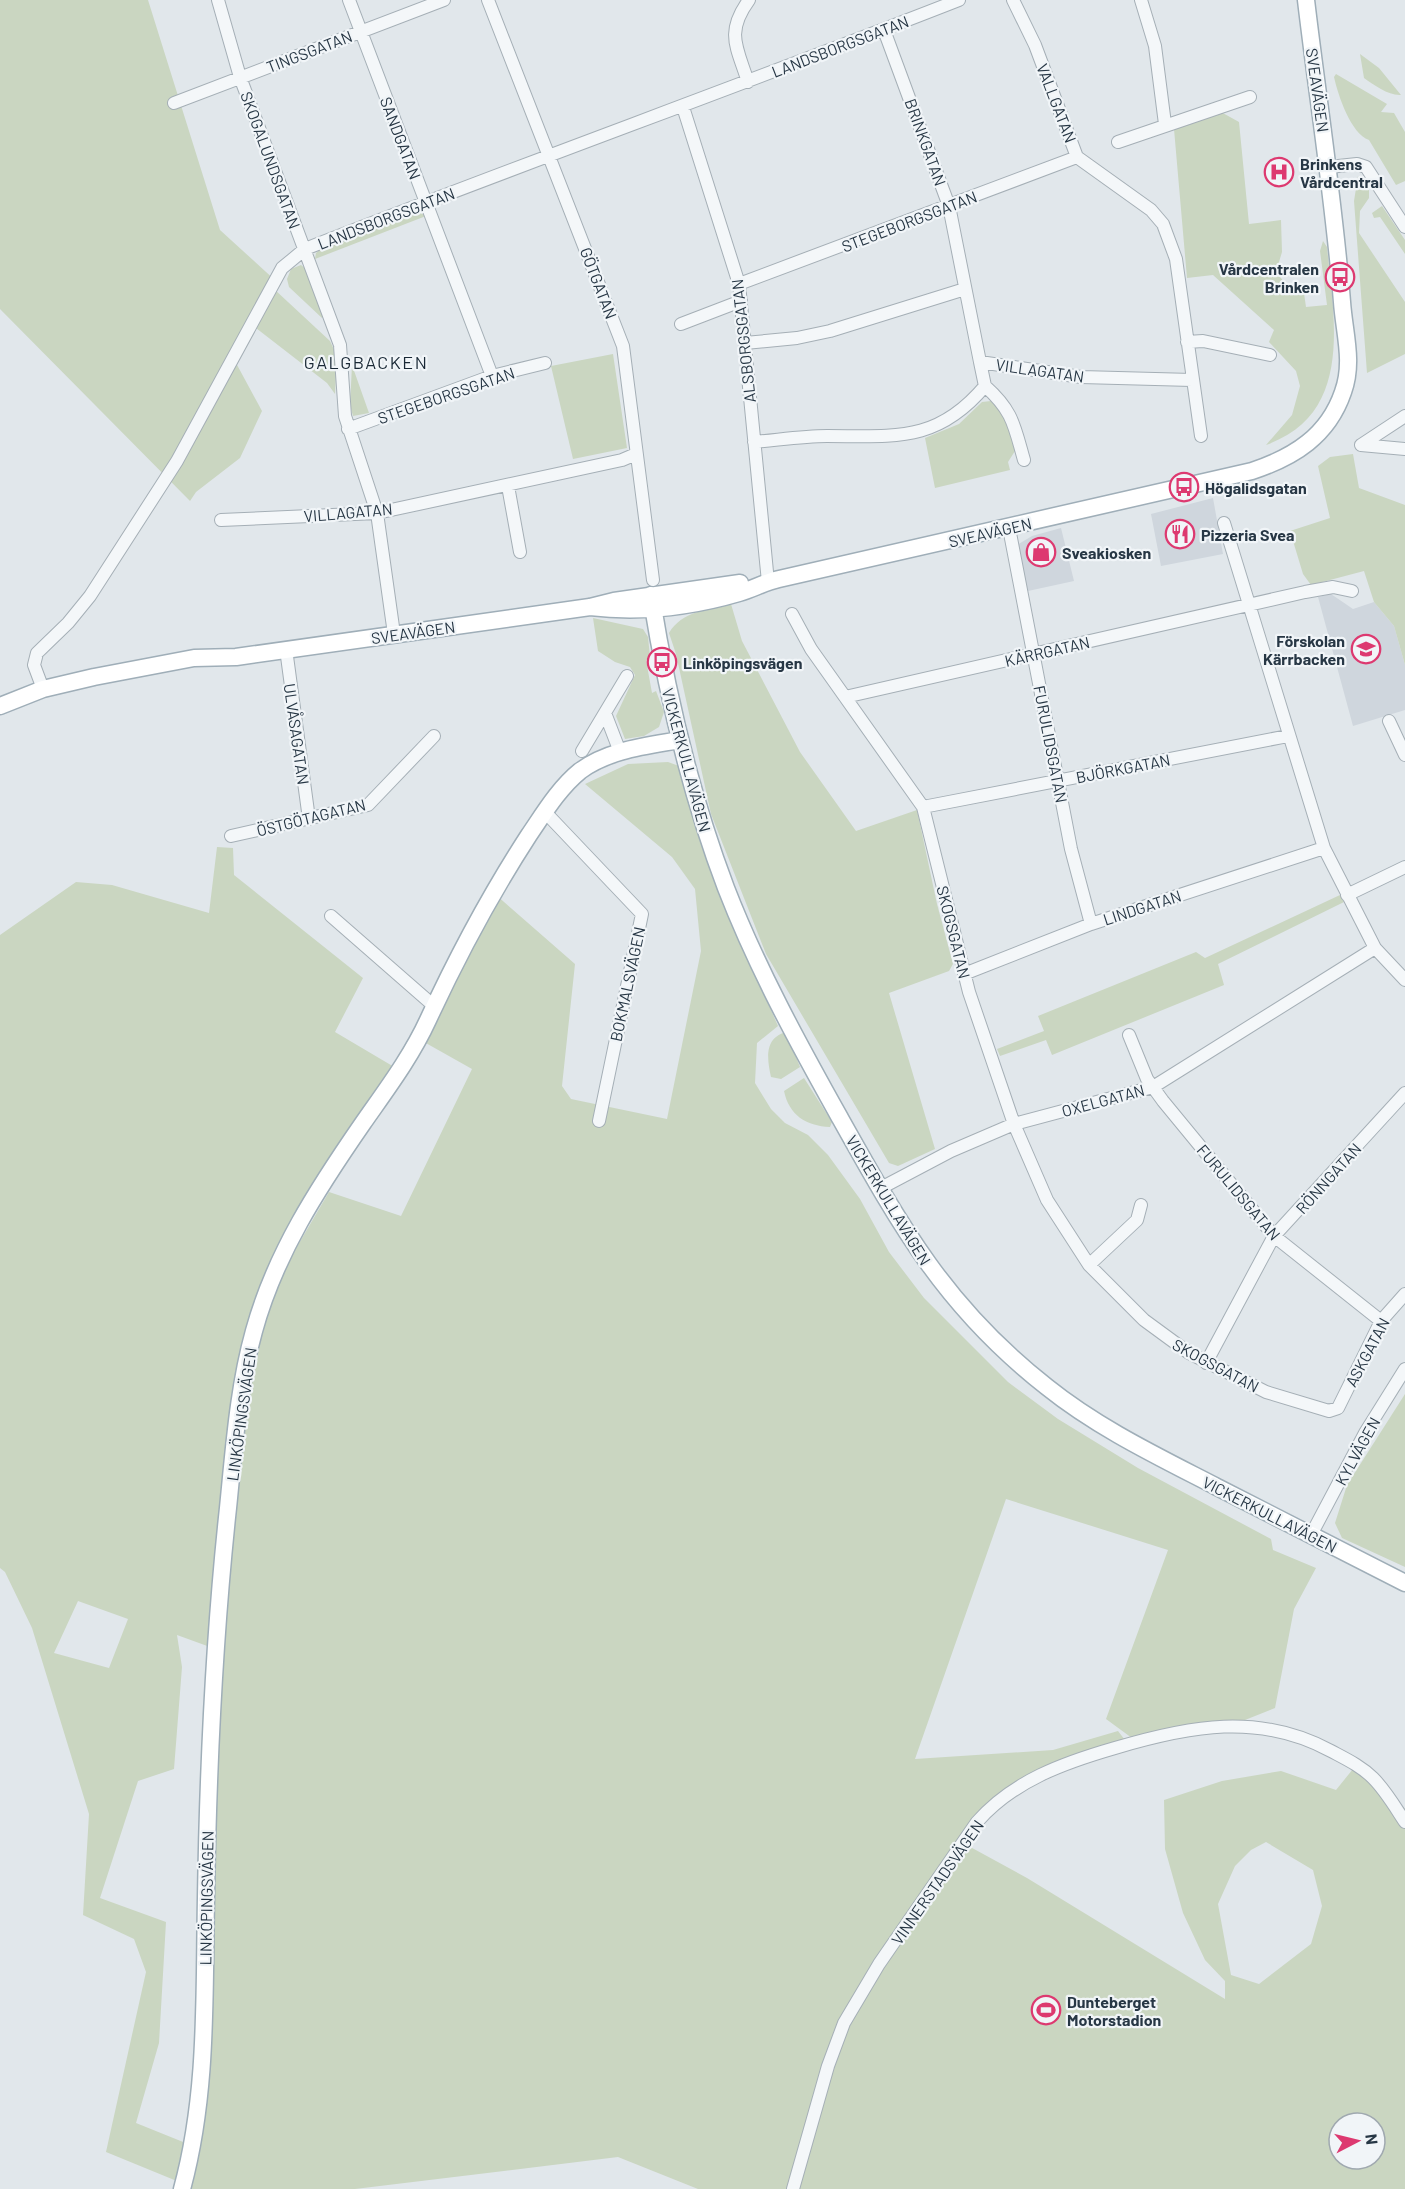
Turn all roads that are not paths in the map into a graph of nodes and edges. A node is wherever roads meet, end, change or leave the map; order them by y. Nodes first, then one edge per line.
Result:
1 (218, 0) edge
2 (349, 0) edge
3 (444, 0) edge
4 (488, 0) edge
5 (749, 0) edge
6 (959, 0) edge
7 (1013, 0) edge
8 (1141, 0) edge
9 (1306, 0) edge
10 (884, 30) junction
11 (360, 32) junction
12 (240, 77) junction
13 (748, 82) junction
14 (1250, 97) dead end
15 (174, 103) dead end
16 (683, 107) junction
17 (1165, 124) junction
18 (1118, 142) dead end
19 (549, 156) junction
20 (1077, 157) junction
21 (1329, 167) junction
22 (426, 202) junction
23 (949, 206) junction
24 (1405, 227) edge
25 (304, 249) junction
26 (739, 284) junction
27 (965, 289) junction
28 (741, 301) junction
29 (681, 324) dead end
30 (1187, 342) junction
31 (745, 343) junction
32 (1270, 355) dead end
33 (980, 362) junction
34 (544, 363) dead end
35 (492, 376) junction
36 (1192, 380) junction
37 (985, 386) junction
38 (1405, 416) edge
39 (348, 429) junction
40 (1201, 436) dead end
41 (754, 442) junction
42 (1405, 449) edge
43 (636, 454) junction
44 (1024, 460) dead end
45 (508, 486) junction
46 (377, 513) junction
47 (221, 520) dead end
48 (1224, 523) dead end
49 (1008, 528) junction
50 (520, 552) dead end
51 (768, 582) junction
52 (1352, 591) dead end
53 (653, 595) junction
54 (1248, 606) junction
55 (792, 614) dead end
56 (394, 634) junction
57 (286, 650) junction
58 (1033, 654) junction
59 (627, 676) dead end
60 (43, 689) junction
61 (845, 697) junction
62 (0, 706) edge
63 (605, 713) junction
64 (1389, 721) dead end
65 (434, 735) dead end
66 (1288, 736) junction
67 (680, 740) junction
68 (582, 751) dead end
69 (620, 752) junction
70 (1405, 755) edge
71 (1058, 781) junction
72 (923, 807) junction
73 (545, 812) junction
74 (309, 819) junction
75 (231, 836) dead end
76 (1324, 848) junction
77 (1405, 867) edge
78 (1347, 895) junction
79 (331, 916) dead end
80 (1091, 924) junction
81 (1375, 948) junction
82 (964, 974) junction
83 (1405, 980) edge
84 (434, 1006) junction
85 (1129, 1035) dead end
86 (1153, 1087) junction
87 (1405, 1093) edge
88 (599, 1121) dead end
89 (1014, 1124) junction
90 (879, 1189) junction
91 (1141, 1204) dead end
92 (1274, 1236) junction
93 (1089, 1265) junction
94 (1405, 1294) edge
95 (1381, 1321) junction
96 (1206, 1363) junction
97 (1405, 1369) edge
98 (1333, 1411) joint
99 (1311, 1535) junction
100 (1405, 1583) edge
101 (1405, 1822) edge
102 (182, 2189) edge
103 (793, 2189) edge

1 - 12 street, SKOGALUNDSGATAN
2 - 11 street, SANDGATAN
3 - 11 street, TINGSGATAN
4 - 19 street, GÖTGATAN
5 - 13 street
6 - 10 street, LANDSBORGSGATAN
7 - 20 street, VALLGATAN
8 - 17 street
9 - 21 main road, SVEAVÄGEN
10 - 13 street, LANDSBORGSGATAN
10 - 23 street, BRINKGATAN
11 - 12 street, TINGSGATAN
11 - 22 street, SANDGATAN
12 - 15 street, TINGSGATAN
12 - 25 street, SKOGALUNDSGATAN
13 - 16 street, LANDSBORGSGATAN
14 - 17 street
16 - 19 street, LANDSBORGSGATAN
16 - 26 street, ALSBORGSGATAN
17 - 18 street
19 - 22 street, LANDSBORGSGATAN
19 - 43 street, GÖTGATAN
20 - 23 street, STEGEBORGSGATAN
20 - 30 street, VALLGATAN
21 - 24 street
21 - 49 main road, SVEAVÄGEN
22 - 25 street, LANDSBORGSGATAN
22 - 35 street, SANDGATAN
23 - 26 street, STEGEBORGSGATAN
23 - 27 street, BRINKGATAN
25 - 39 street, SKOGALUNDSGATAN
25 - 60 street, LANDSBORGSGATAN
26 - 28 street, ALSBORGSGATAN
27 - 31 street
27 - 33 street, BRINKGATAN
28 - 29 street
28 - 31 street, ALSBORGSGATAN
30 - 32 street
30 - 36 street
31 - 41 street, ALSBORGSGATAN
33 - 36 street, VILLAGATAN
33 - 37 street, VILLAGATAN
34 - 35 street, STEGEBORGSGATAN
35 - 39 street, STEGEBORGSGATAN
36 - 40 street
37 - 41 street, VILLAGATAN
37 - 44 street
38 - 42 street
39 - 46 street, SKOGALUNDSGATAN
41 - 51 street, ALSBORGSGATAN
43 - 45 street, VILLAGATAN
43 - 53 street, GÖTGATAN
45 - 46 street, VILLAGATAN
45 - 50 street
46 - 47 street, VILLAGATAN
46 - 56 street, SKOGALUNDSGATAN
48 - 54 street
49 - 51 main road, SVEAVÄGEN
49 - 58 street, FURULIDSGATAN
51 - 53 main road, SVEAVÄGEN
52 - 54 street, KÄRRGATAN
53 - 56 main road, SVEAVÄGEN
53 - 67 main road, VICKERKULLAVÄGEN
54 - 58 street, KÄRRGATAN
54 - 66 street
55 - 61 street, SKOGSGATAN
56 - 57 main road, SVEAVÄGEN
57 - 60 main road, SVEAVÄGEN
57 - 74 street, ULVÅSAGATAN
58 - 61 street, KÄRRGATAN
58 - 71 street, FURULIDSGATAN
59 - 63 street
60 - 62 main road, SVEAVÄGEN
61 - 72 street, SKOGSGATAN
63 - 68 street
63 - 69 street
64 - 70 street
65 - 74 street, ÖSTGÖTAGATAN
66 - 71 street, BJÖRKGATAN
66 - 76 street
67 - 69 main road, LINKÖPINGSVÄGEN
67 - 90 main road, VICKERKULLAVÄGEN
69 - 73 main road, LINKÖPINGSVÄGEN
71 - 72 street, BJÖRKGATAN
71 - 80 street, FURULIDSGATAN
72 - 82 street, SKOGSGATAN
73 - 84 main road, LINKÖPINGSVÄGEN
73 - 88 street, BOKMALSVÄGEN
74 - 75 street, ÖSTGÖTAGATAN
76 - 78 street
76 - 80 street, LINDGATAN
77 - 78 street
78 - 81 street
79 - 84 street
80 - 82 street, LINDGATAN
81 - 83 street
81 - 86 street, OXELGATAN
82 - 89 street, SKOGSGATAN
84 - 102 main road, LINKÖPINGSVÄGEN
85 - 86 street, FURULIDSGATAN
86 - 89 street, OXELGATAN
86 - 92 street, FURULIDSGATAN
87 - 92 street, RÖNNGATAN
89 - 90 street, OXELGATAN
89 - 93 street, SKOGSGATAN
90 - 99 main road, VICKERKULLAVÄGEN
91 - 93 street
92 - 95 street, FURULIDSGATAN
92 - 96 street, RÖNNGATAN
93 - 96 street, SKOGSGATAN
94 - 95 street, ASKGATAN
95 - 98 street, ASKGATAN
96 - 98 street, SKOGSGATAN
97 - 99 street, KYLVÄGEN
99 - 100 main road, VICKERKULLAVÄGEN
101 - 103 street, VINNERSTADSVÄGEN

